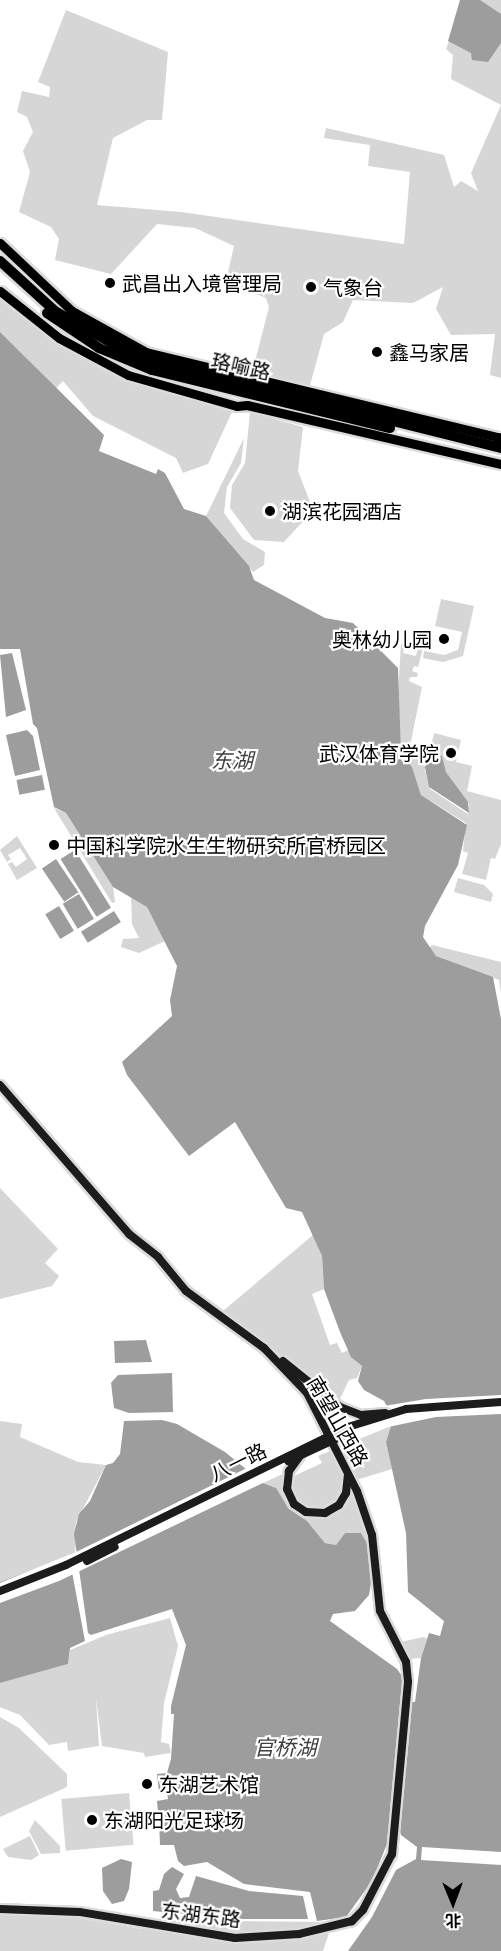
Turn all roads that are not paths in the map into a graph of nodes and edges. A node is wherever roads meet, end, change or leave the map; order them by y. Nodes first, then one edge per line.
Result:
1 (0, 243) edge
2 (0, 261) edge
3 (0, 270) edge
4 (0, 291) edge
5 (332, 398) junction
6 (302, 399) junction
7 (500, 441) edge
8 (501, 455) edge
9 (501, 464) edge
10 (0, 1085) edge
11 (278, 1360) junction
12 (501, 1402) edge
13 (501, 1406) edge
14 (391, 1413) junction
15 (300, 1456) junction
16 (349, 1472) junction
17 (0, 1591) edge
18 (0, 1595) edge
19 (393, 1851) joint
20 (0, 1909) edge

1 - 5 main road
2 - 6 highway, 珞喻路
3 - 8 highway, 珞喻路
4 - 9 main road
5 - 6 highway
5 - 7 main road
6 - 7 highway, 珞喻路
10 - 11 street, 南望山西路
11 - 14 street
11 - 16 street, 南望山西路
12 - 14 street, 八一路, bridge
13 - 15 street, 八一路, bridge
14 - 17 street, 八一路, bridge
15 - 16 street
15 - 18 street, 八一路, bridge
16 - 19 street, 南望山西路
19 - 20 street, 东湖东路

